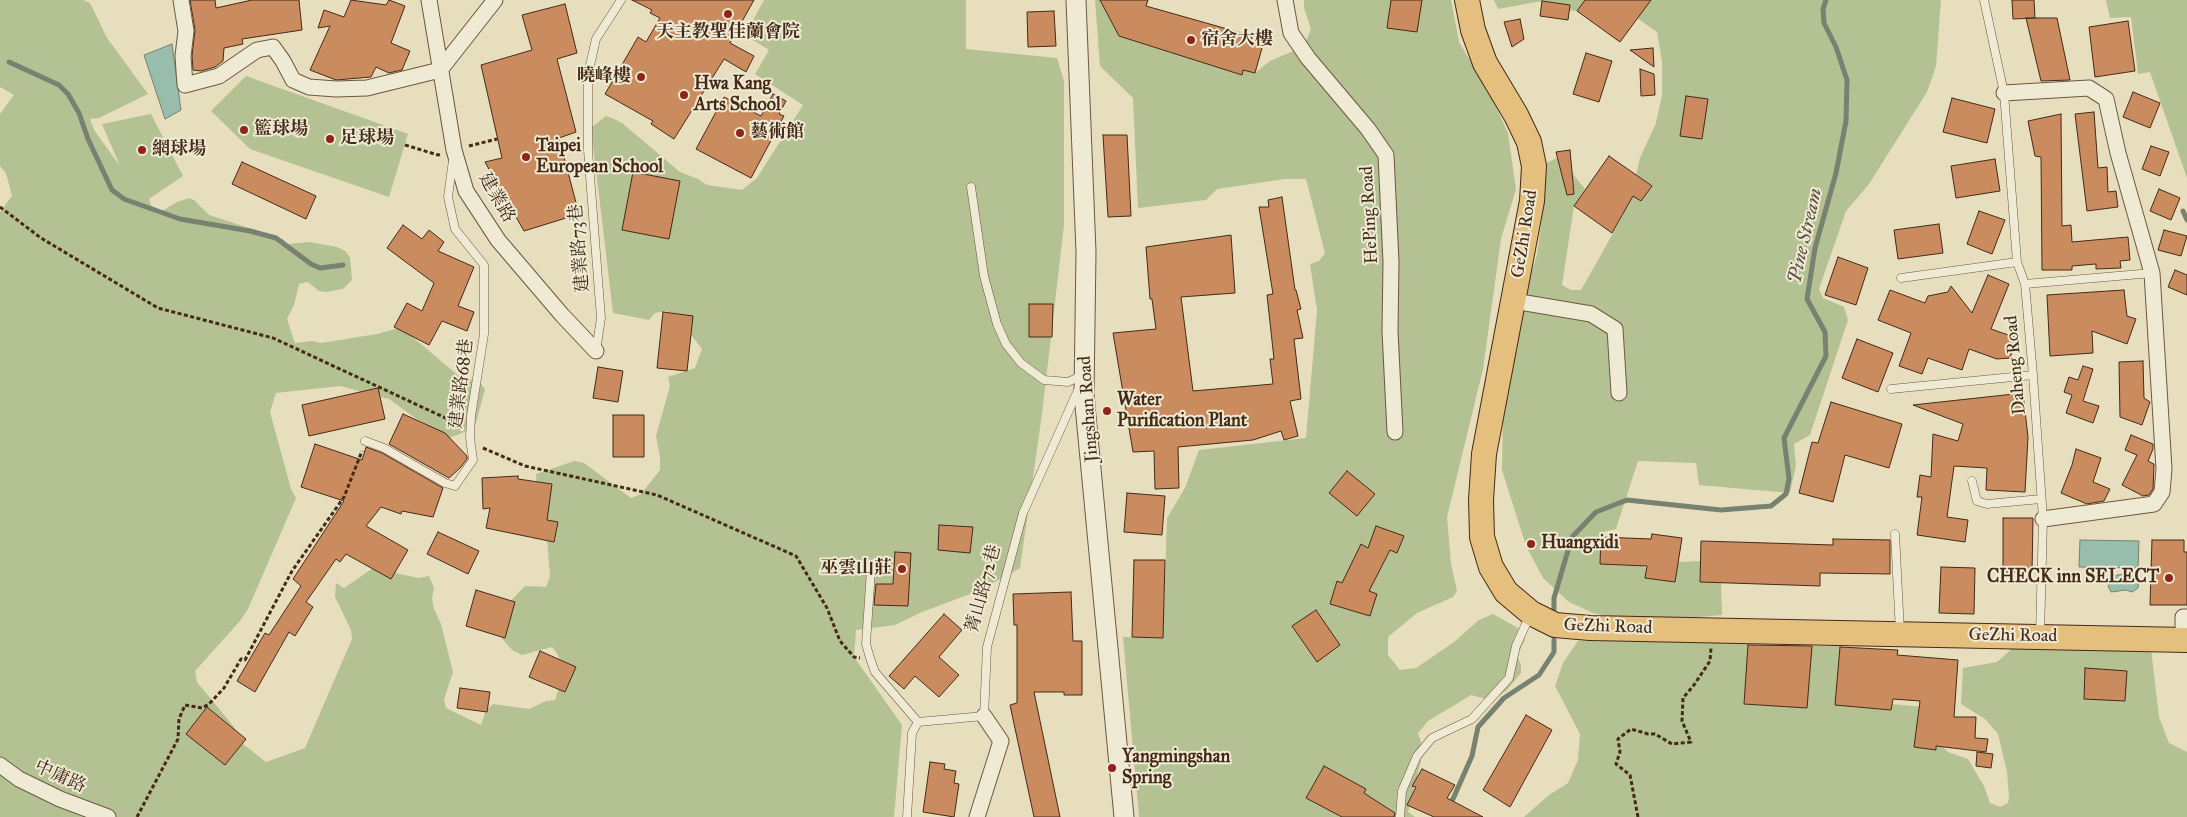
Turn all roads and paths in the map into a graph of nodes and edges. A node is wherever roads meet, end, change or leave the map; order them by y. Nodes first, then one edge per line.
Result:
1 (181, 0) edge
2 (429, 0) edge
3 (495, 0) edge
4 (621, 0) edge
5 (1076, 0) edge
6 (1285, 0) edge
7 (1467, 0) edge
8 (1984, 0) edge
9 (440, 70) junction
10 (2004, 93) junction
11 (405, 144) dead end
12 (454, 150) junction
13 (438, 156) dead end
14 (971, 187) dead end
15 (0, 207) edge
16 (2017, 262) junction
17 (2152, 273) junction
18 (1901, 278) dead end
19 (2025, 284) junction
20 (1514, 301) junction
21 (596, 351) joint
22 (1085, 375) junction
23 (2033, 375) junction
24 (1891, 389) dead end
25 (1619, 393) dead end
26 (1395, 432) dead end
27 (470, 438) junction
28 (365, 441) joint
29 (1972, 481) dead end
30 (2041, 499) junction
31 (2043, 519) junction
32 (1895, 534) dead end
33 (872, 570) dead end
34 (1531, 613) junction
35 (1712, 629) junction
36 (2186, 632) edge
37 (1900, 634) junction
38 (2040, 637) junction
39 (870, 658) junction
40 (984, 716) junction
41 (918, 722) junction
42 (0, 765) edge
43 (108, 817) edge
44 (137, 817) edge
45 (907, 817) edge
46 (977, 817) edge
47 (1124, 817) edge
48 (1400, 817) edge
49 (1638, 817) edge

1 - 9 street
2 - 9 street, 建業路
3 - 9 street
4 - 21 lane, 建業路73巷
5 - 22 street, Jingshan Road
6 - 26 street, HePing Road
7 - 20 main road, GeZhi Road
8 - 10 lane, Daheng Road
9 - 12 street, 建業路
10 - 16 lane, Daheng Road
10 - 17 street
11 - 13 path
12 - 21 street, 建業路
12 - 27 lane, 建業路68巷
14 - 22 lane
15 - 27 path
16 - 18 lane
16 - 19 lane, Daheng Road
17 - 19 lane
17 - 31 street
19 - 23 lane, Daheng Road
20 - 25 street
20 - 34 main road, GeZhi Road
22 - 40 lane, 菁山路72巷
22 - 47 street, Jingshan Road
23 - 24 lane
23 - 30 lane, Daheng Road
27 - 28 lane, 建業路68巷
27 - 39 path
28 - 44 path
29 - 30 lane
30 - 31 lane, Daheng Road
31 - 38 lane, Daheng Road
32 - 37 lane
33 - 39 lane
34 - 35 main road, GeZhi Road
34 - 48 lane
35 - 37 main road, GeZhi Road
35 - 49 path
36 - 38 main road, GeZhi Road
37 - 38 main road, GeZhi Road
39 - 41 lane
40 - 41 lane
40 - 46 street
41 - 45 lane
42 - 43 street, 中庸路

